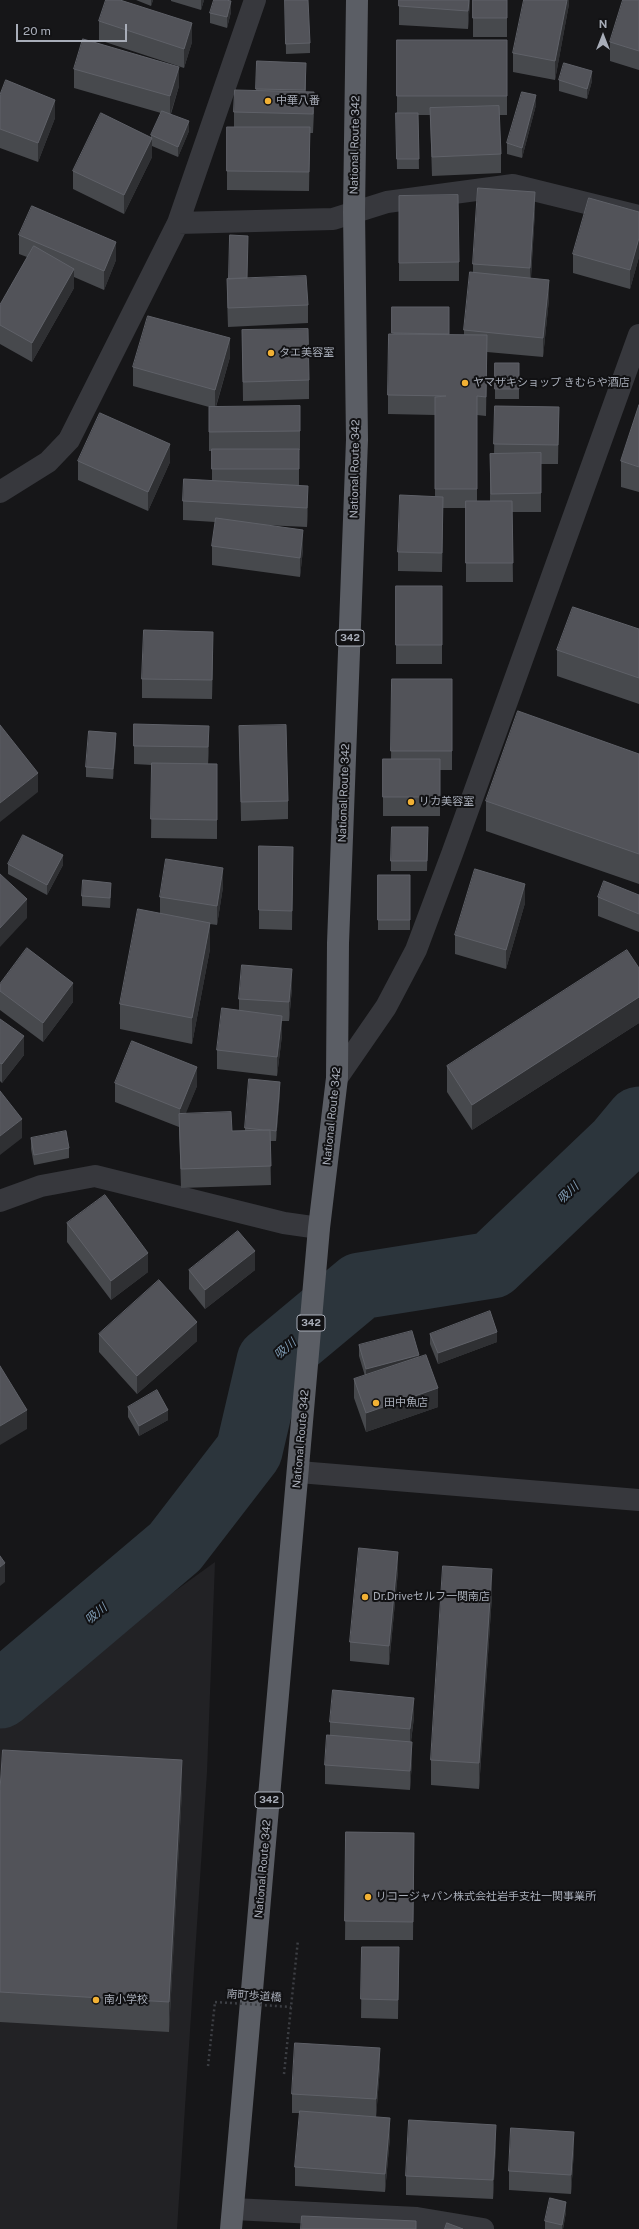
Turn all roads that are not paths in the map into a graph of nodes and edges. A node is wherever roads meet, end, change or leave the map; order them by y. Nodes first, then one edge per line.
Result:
1 (255, 0) edge
2 (357, 0) edge
3 (354, 212) junction
4 (639, 216) edge
5 (178, 223) junction
6 (639, 335) edge
7 (0, 492) edge
8 (337, 1078) junction
9 (0, 1201) edge
10 (319, 1228) junction
11 (299, 1472) junction
12 (639, 1500) edge
13 (232, 2219) edge
14 (484, 2229) edge

1 - 5 street
2 - 3 highway, National Route 342 / 342
3 - 4 street
3 - 5 street
3 - 8 highway, National Route 342 / 342
5 - 7 street
6 - 8 street
8 - 10 highway, National Route 342 / 342
9 - 10 street
10 - 11 highway, National Route 342 / 342
11 - 12 street
11 - 13 highway, National Route 342 / 342
13 - 14 street

